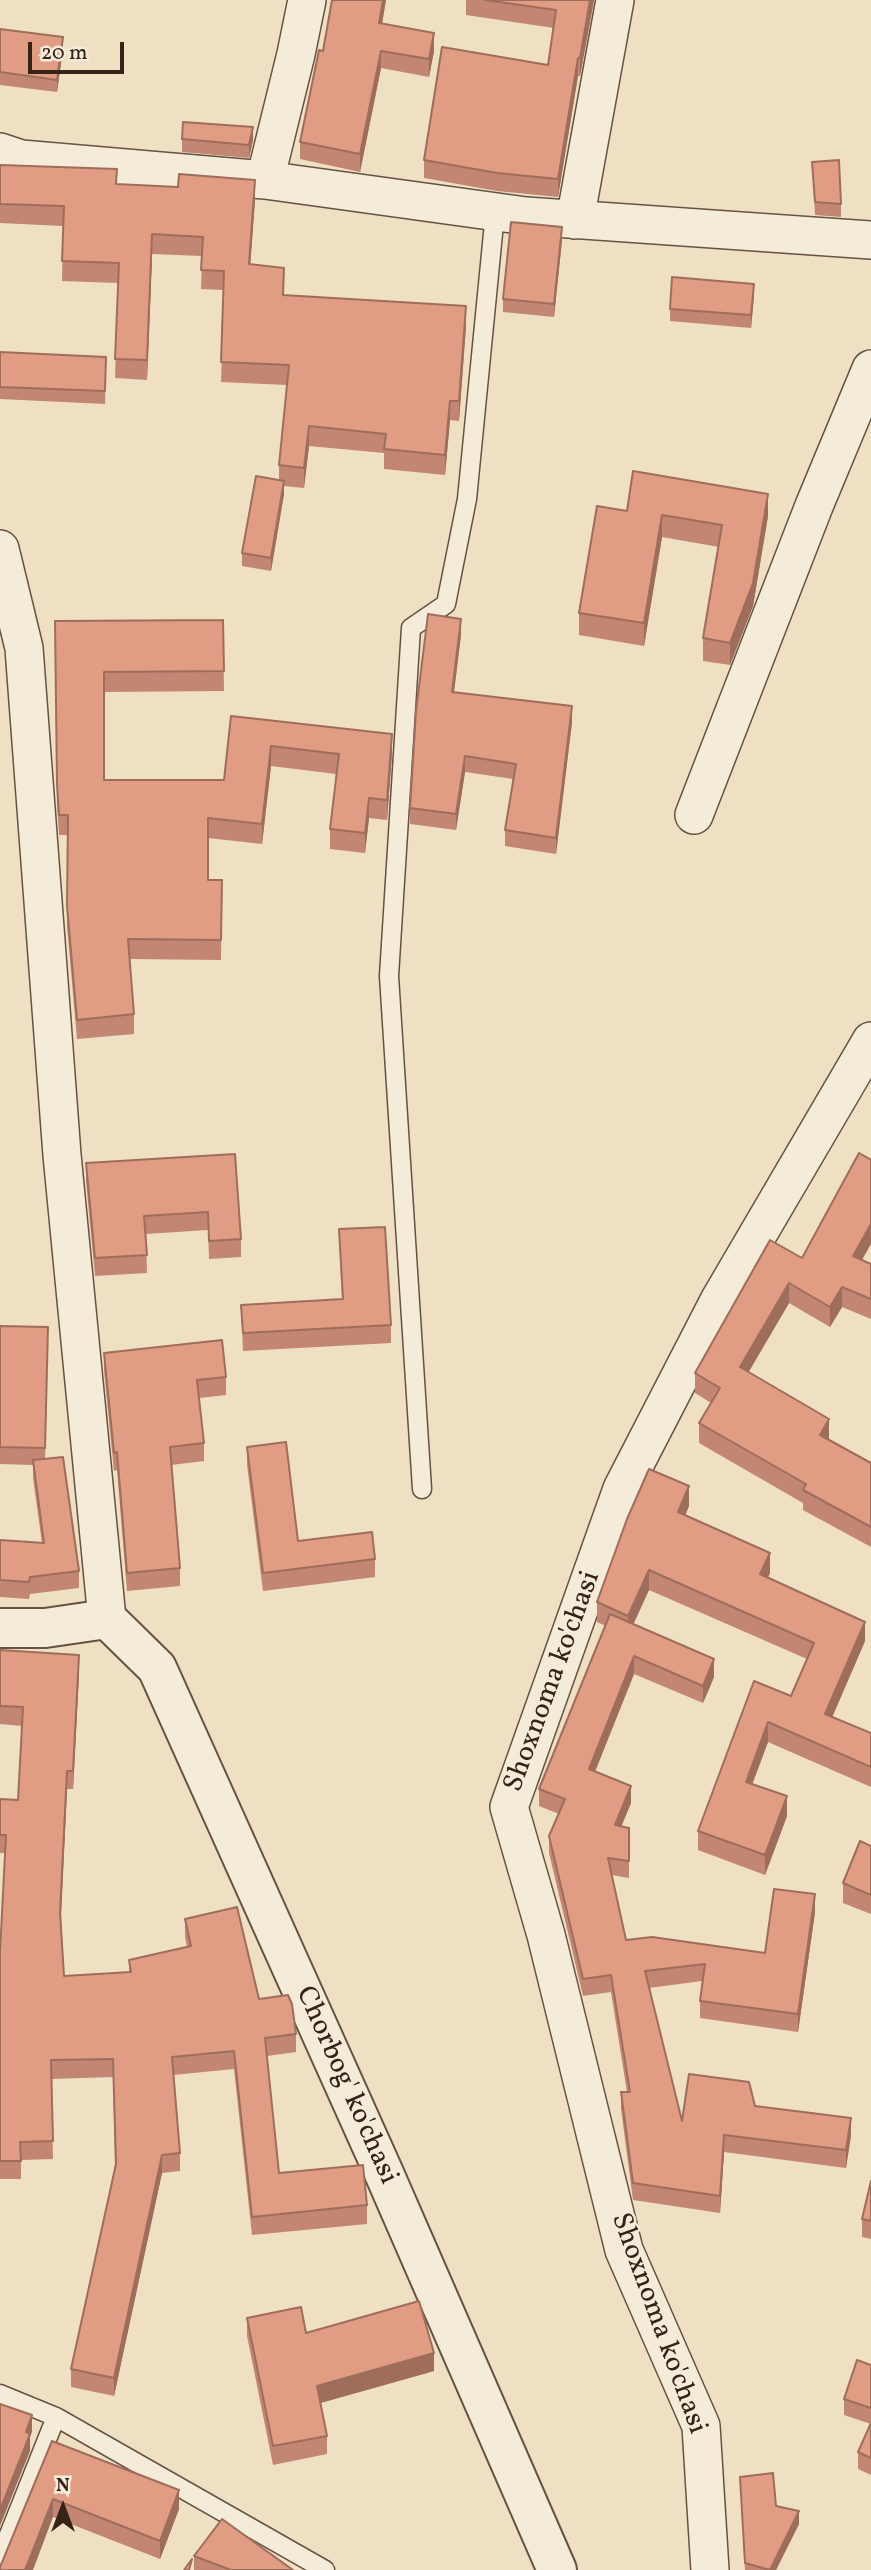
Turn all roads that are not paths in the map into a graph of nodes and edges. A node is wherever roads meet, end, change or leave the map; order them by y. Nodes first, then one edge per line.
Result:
1 (307, 0) edge
2 (615, 0) edge
3 (0, 152) edge
4 (265, 180) junction
5 (495, 213) junction
6 (575, 220) junction
7 (871, 240) edge
8 (871, 369) edge
9 (0, 549) edge
10 (694, 815) dead end
11 (871, 1041) edge
12 (422, 1489) dead end
13 (107, 1619) junction
14 (0, 1628) edge
15 (0, 2394) edge
16 (56, 2417) junction
17 (0, 2557) edge
18 (325, 2570) edge
19 (557, 2570) edge
20 (710, 2570) edge

1 - 4 street
2 - 6 street
3 - 4 street
4 - 5 street
5 - 6 street
5 - 12 lane
6 - 7 street
8 - 10 street
9 - 13 street
11 - 20 street, Shoxnoma ko'chasi
13 - 14 street
13 - 19 street, Chorbog' ko'chasi
15 - 16 lane
16 - 17 lane
16 - 18 lane

